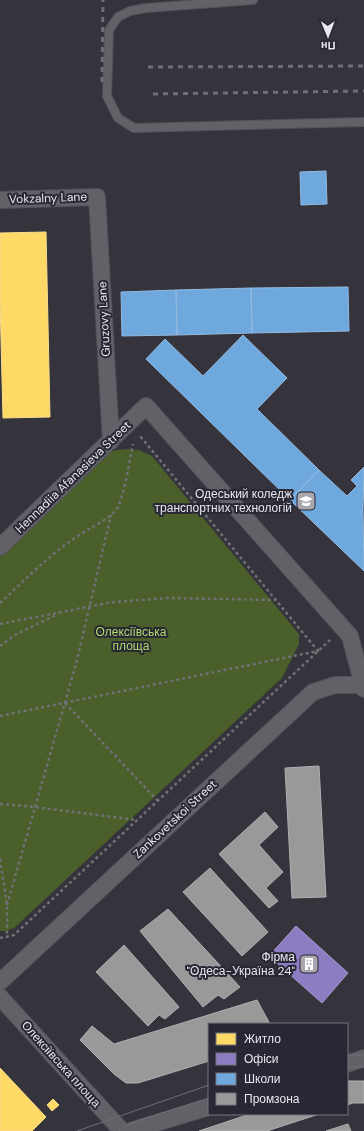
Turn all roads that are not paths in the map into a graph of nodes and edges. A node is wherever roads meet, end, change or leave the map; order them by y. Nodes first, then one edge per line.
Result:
1 (253, 0) edge
2 (364, 122) edge
3 (97, 197) joint
4 (0, 200) edge
5 (111, 441) junction
6 (0, 547) edge
7 (364, 684) edge
8 (364, 689) edge
9 (0, 982) edge
10 (0, 998) edge
11 (364, 1058) edge
12 (348, 1064) edge
13 (208, 1106) edge
14 (122, 1131) edge
15 (130, 1131) edge

1 - 2 lane
3 - 4 street, Vokzalny Lane
3 - 5 street, Gruzovy Lane
5 - 6 street, Hennadiia Afanasieva Street
5 - 7 street, Hennadiia Afanasieva Street
7 - 8 street
7 - 9 street, Zankovetskoi Street
10 - 14 street, Олексіївська площа
11 - 12 street
13 - 15 street

